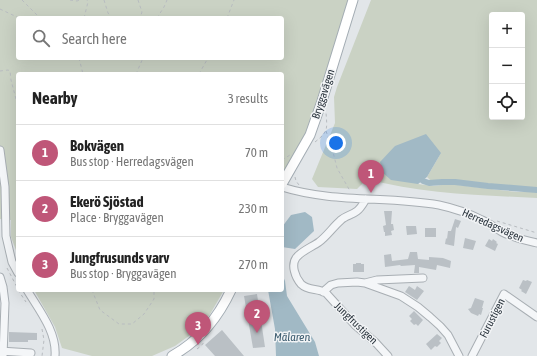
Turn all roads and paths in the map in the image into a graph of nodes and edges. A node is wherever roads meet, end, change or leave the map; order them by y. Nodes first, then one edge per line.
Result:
1 (22, 0) edge
2 (70, 0) edge
3 (80, 0) edge
4 (87, 0) edge
5 (104, 0) edge
6 (138, 0) edge
7 (167, 0) edge
8 (234, 0) edge
9 (353, 0) edge
10 (0, 9) edge
11 (38, 16) edge
12 (84, 16) edge
13 (110, 16) edge
14 (141, 16) edge
15 (158, 16) edge
16 (228, 16) edge
17 (16, 17) edge
18 (79, 60) edge
19 (142, 60) edge
20 (207, 60) edge
21 (0, 71) edge
22 (82, 72) edge
23 (137, 72) edge
24 (200, 72) edge
25 (16, 99) edge
26 (326, 131) dead end
27 (0, 150) edge
28 (284, 180) edge
29 (284, 188) edge
30 (352, 193) dead end
31 (366, 199) junction
32 (537, 243) edge
33 (16, 269) edge
34 (0, 277) edge
35 (423, 278) dead end
36 (365, 283) junction
37 (19, 292) edge
38 (28, 292) edge
39 (93, 292) edge
40 (154, 292) edge
41 (230, 292) edge
42 (323, 292) junction
43 (2, 303) edge
44 (29, 306) dead end
45 (537, 317) edge
46 (42, 328) dead end
47 (2, 353) edge
48 (31, 353) dead end
49 (42, 356) edge
50 (55, 356) edge
51 (172, 356) edge
52 (388, 356) edge
53 (459, 356) edge
54 (472, 356) edge

1 - 11 path
2 - 3 path
4 - 12 path
5 - 13 path
6 - 14 path
7 - 15 path
8 - 16 path
9 - 28 main road, Bryggavägen
10 - 17 path
18 - 22 path
19 - 23 path
20 - 24 path
21 - 25 path
26 - 30 path
27 - 33 street
29 - 31 street, Herredagsvägen
31 - 32 street, Herredagsvägen
31 - 42 street
34 - 43 street
35 - 36 street
36 - 42 street
36 - 53 street
37 - 44 path
38 - 50 street
39 - 40 path
41 - 51 main road
42 - 52 street, Jungfrustigen
43 - 47 street
45 - 54 street, Furustigen
46 - 49 path
47 - 48 street

